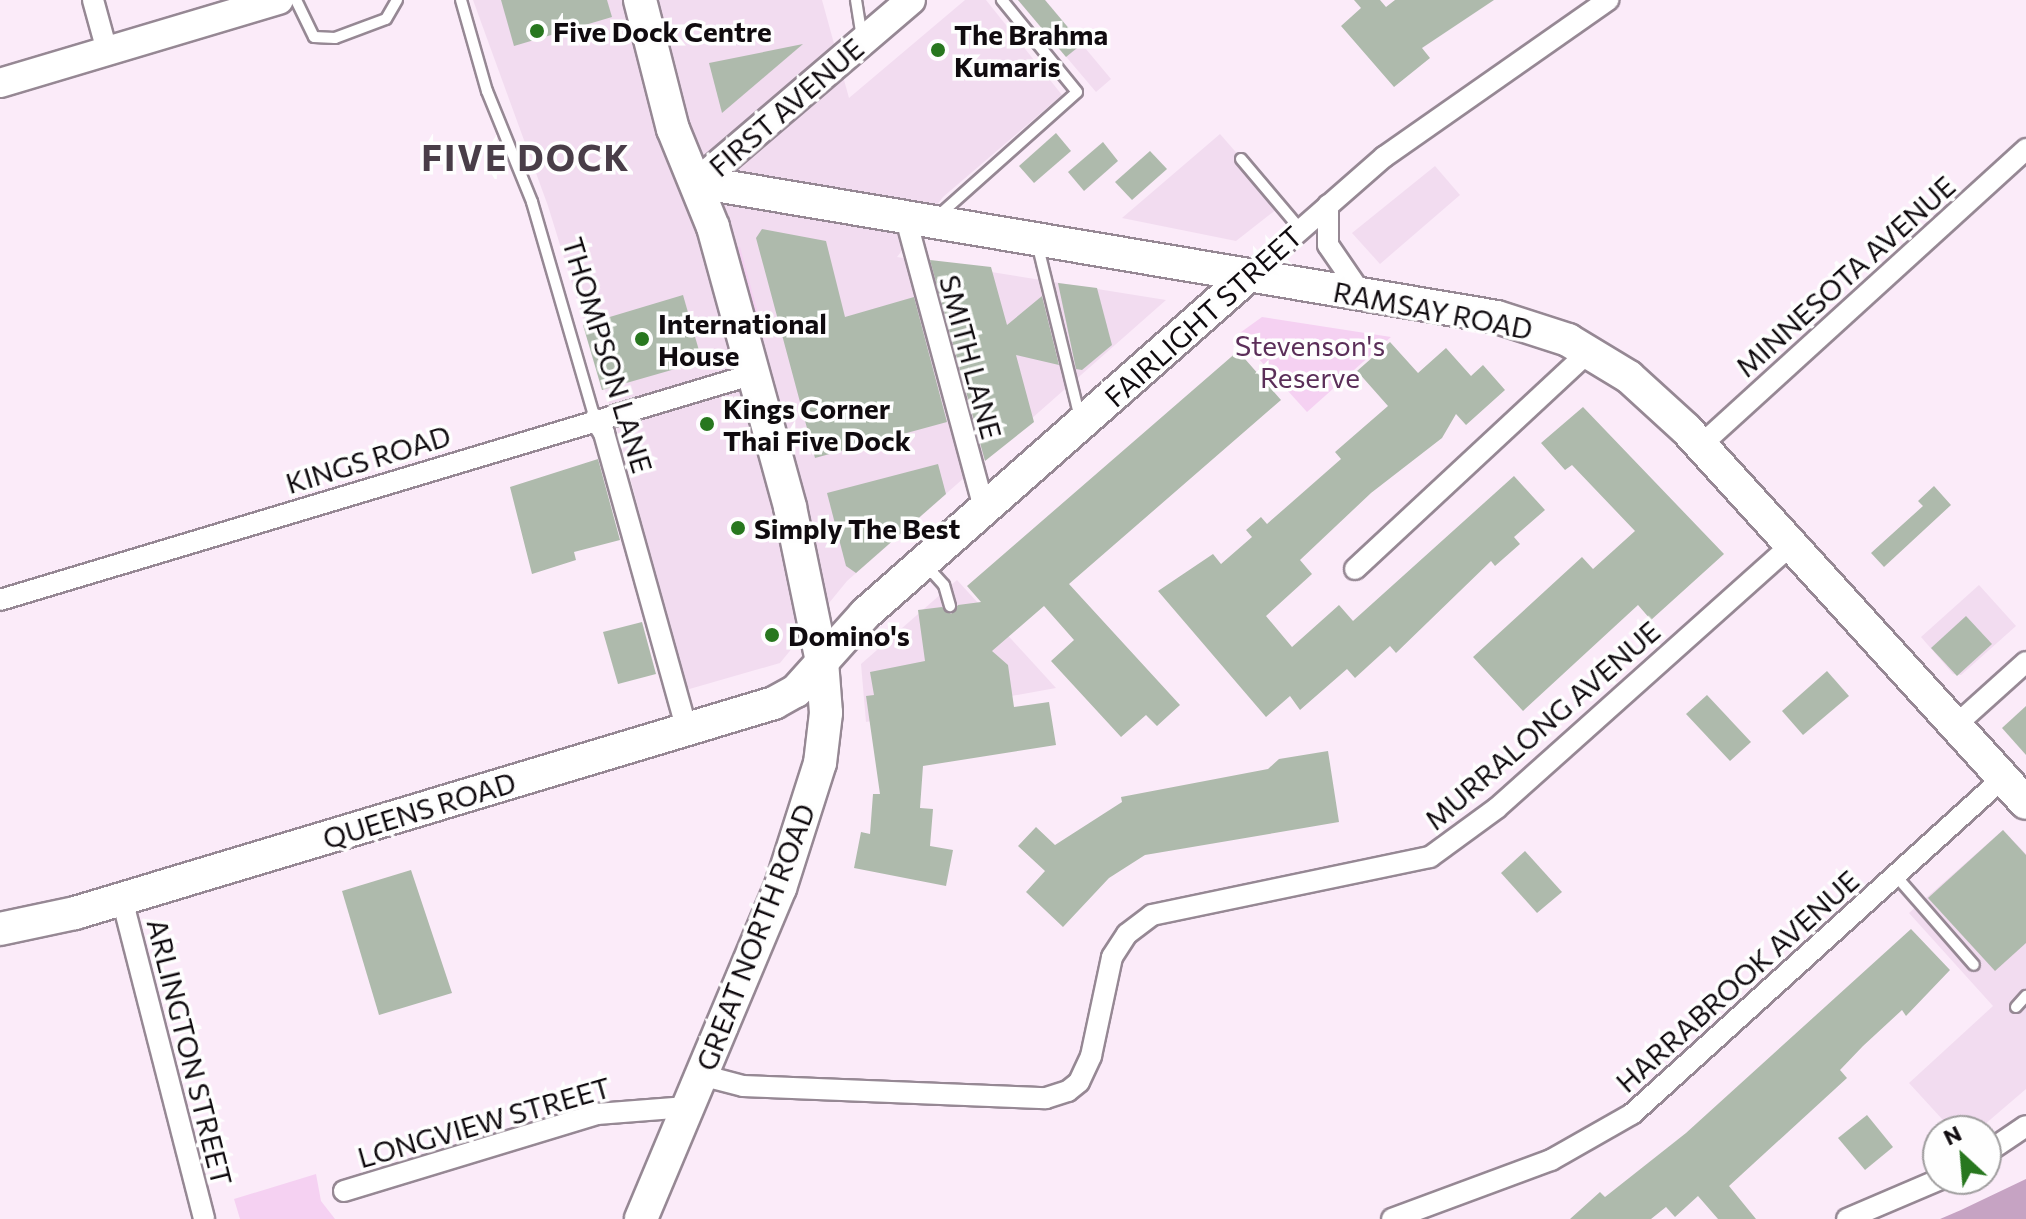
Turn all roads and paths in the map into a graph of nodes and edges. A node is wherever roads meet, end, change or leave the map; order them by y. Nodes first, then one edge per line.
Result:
1 (93, 0) edge
2 (296, 0) edge
3 (397, 0) edge
4 (461, 0) edge
5 (640, 0) edge
6 (658, 0) edge
7 (856, 0) edge
8 (911, 0) edge
9 (1002, 0) edge
10 (1608, 0) edge
11 (267, 2) edge
12 (862, 41) junction
13 (107, 51) junction
14 (0, 83) edge
15 (2026, 149) edge
16 (1241, 159) dead end
17 (698, 182) junction
18 (1328, 205) junction
19 (918, 221) junction
20 (1301, 230) junction
21 (1037, 241) junction
22 (1248, 276) junction
23 (1363, 296) junction
24 (1590, 351) junction
25 (754, 374) junction
26 (595, 419) junction
27 (1081, 424) junction
28 (1701, 445) junction
29 (984, 509) junction
30 (1792, 544) junction
31 (923, 562) junction
32 (1355, 569) dead end
33 (0, 600) edge
34 (950, 606) dead end
35 (822, 661) junction
36 (2026, 662) edge
37 (1956, 725) junction
38 (687, 730) junction
39 (2003, 778) junction
40 (2026, 803) edge
41 (1896, 876) junction
42 (122, 899) junction
43 (0, 929) edge
44 (1974, 965) dead end
45 (2026, 996) edge
46 (2016, 1007) dead end
47 (701, 1075) junction
48 (687, 1107) junction
49 (2026, 1126) edge
50 (2002, 1142) edge
51 (1922, 1187) edge
52 (344, 1191) dead end
53 (204, 1219) edge
54 (641, 1219) edge
55 (1392, 1219) edge
56 (1847, 1219) edge

1 - 13 street
2 - 3 lane
4 - 26 lane, THOMPSON LANE
5 - 17 main road, GREAT NORTH ROAD
6 - 17 main road, GREAT NORTH ROAD
7 - 12 lane
8 - 12 street, FIRST AVENUE
9 - 19 lane
10 - 18 street, FAIRLIGHT STREET
11 - 13 street
12 - 17 street, FIRST AVENUE
13 - 14 street
15 - 28 street, MINNESOTA AVENUE
16 - 20 lane
17 - 19 main road, RAMSAY ROAD
17 - 25 main road, GREAT NORTH ROAD
18 - 20 street, FAIRLIGHT STREET
18 - 23 street
19 - 21 main road, RAMSAY ROAD
19 - 29 street, SMITH LANE
20 - 22 street, FAIRLIGHT STREET
21 - 22 main road, RAMSAY ROAD
21 - 27 lane
22 - 23 main road, RAMSAY ROAD
22 - 27 main road, FAIRLIGHT STREET
23 - 24 main road, RAMSAY ROAD
24 - 28 main road, RAMSAY ROAD
24 - 32 street
25 - 26 street, KINGS ROAD
25 - 35 main road, GREAT NORTH ROAD
26 - 33 street, KINGS ROAD
26 - 38 street, THOMPSON LANE
27 - 29 main road, FAIRLIGHT STREET
28 - 30 main road, RAMSAY ROAD
29 - 31 main road, FAIRLIGHT STREET
30 - 37 main road, RAMSAY ROAD
30 - 47 street, MURRALONG AVENUE
31 - 34 lane
31 - 35 main road, FAIRLIGHT STREET
35 - 38 main road, QUEENS ROAD
35 - 47 main road, GREAT NORTH ROAD
36 - 37 street
37 - 39 main road, RAMSAY ROAD
38 - 42 main road, QUEENS ROAD
39 - 40 main road, RAMSAY ROAD
39 - 41 street, HARRABROOK AVENUE
41 - 44 lane
41 - 55 street, HARRABROOK AVENUE
42 - 43 main road, QUEENS ROAD
42 - 53 street, ARLINGTON STREET
45 - 46 lane
47 - 48 main road, GREAT NORTH ROAD
48 - 52 street, LONGVIEW STREET
48 - 54 main road, GREAT NORTH ROAD
49 - 50 street
51 - 56 street

